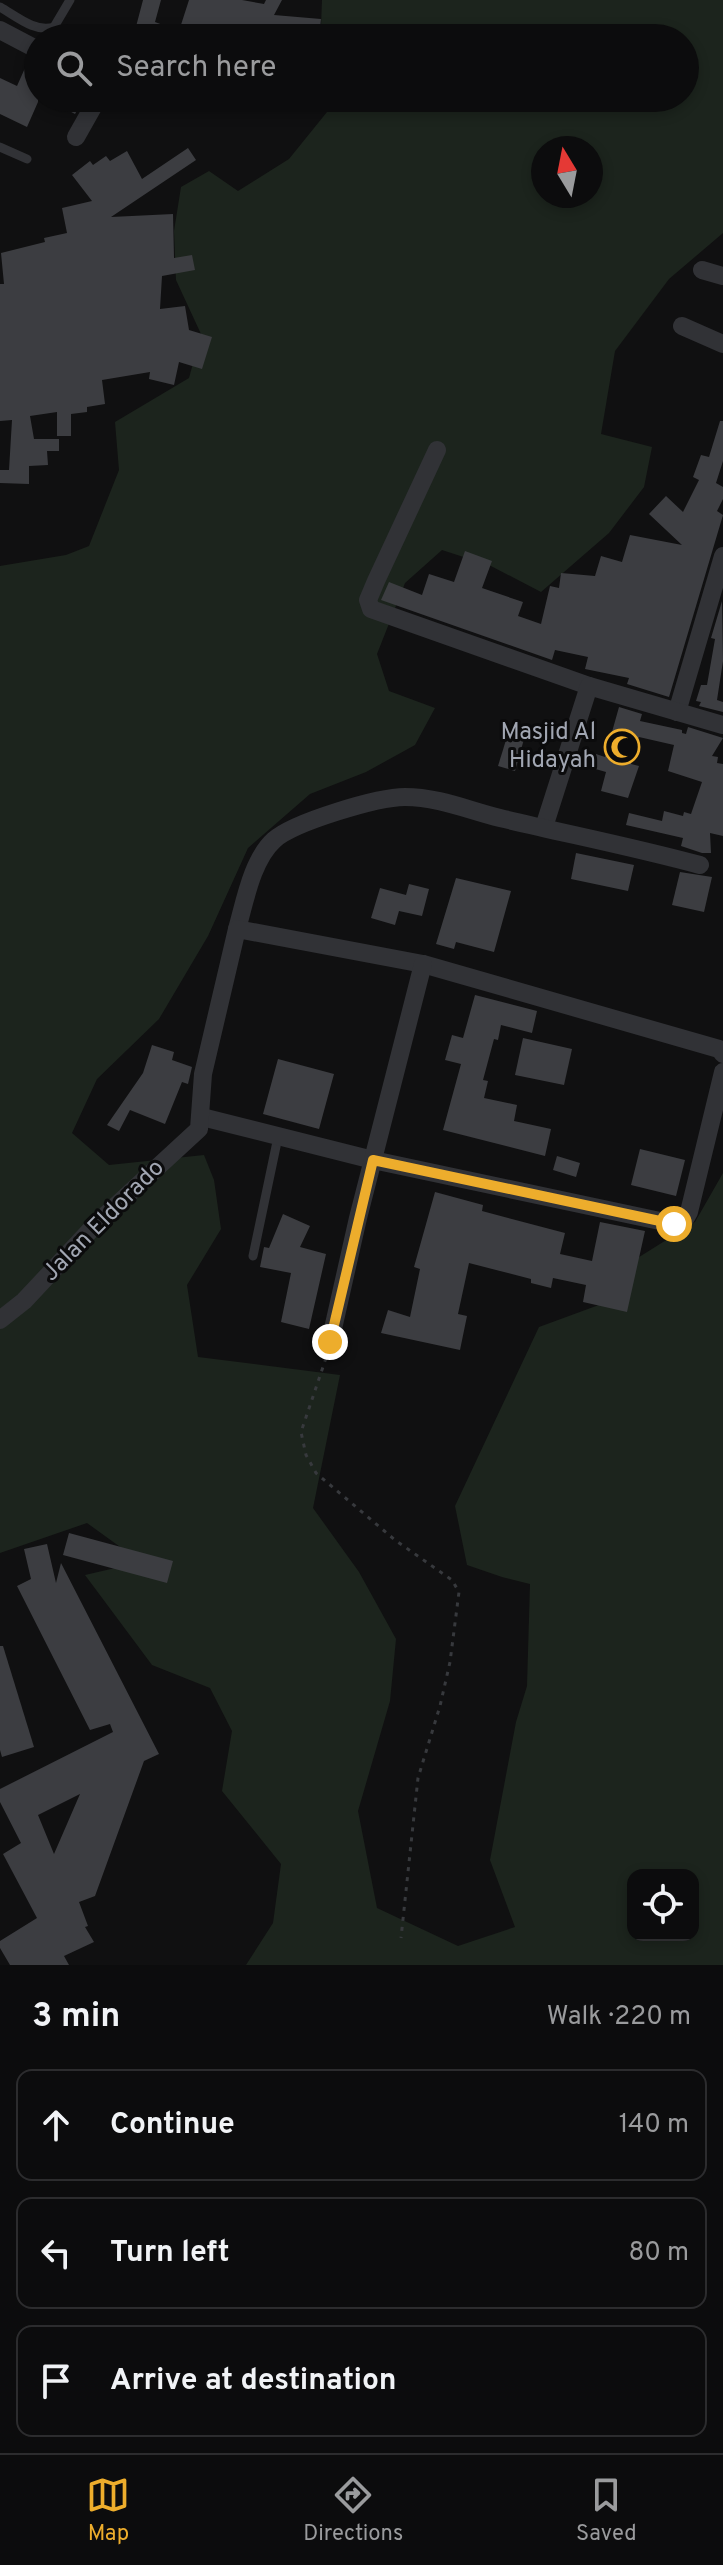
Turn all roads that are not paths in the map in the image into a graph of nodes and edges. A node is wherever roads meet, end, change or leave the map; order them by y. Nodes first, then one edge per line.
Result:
1 (70, 0) edge
2 (0, 7) edge
3 (29, 24) edge
4 (56, 24) edge
5 (0, 30) edge
6 (24, 43) edge
7 (90, 112) edge
8 (76, 137) dead end
9 (0, 147) edge
10 (27, 159) dead end
11 (702, 270) dead end
12 (723, 276) edge
13 (682, 326) dead end
14 (723, 344) edge
15 (437, 450) dead end
16 (723, 556) edge
17 (589, 686) junction
18 (677, 712) junction
19 (723, 725) edge
20 (544, 827) junction
21 (700, 865) dead end
22 (237, 929) junction
23 (423, 964) junction
24 (723, 1054) edge
25 (723, 1072) edge
26 (202, 1117) junction
27 (278, 1137) junction
28 (373, 1160) junction
29 (253, 1256) dead end
30 (0, 1320) edge
31 (330, 1342) road end

1 - 4 lane
2 - 3 lane
5 - 6 street
7 - 8 street
9 - 10 lane
11 - 12 street
13 - 14 street
15 - 17 street
16 - 18 street
17 - 18 street
17 - 20 street
18 - 19 street
20 - 21 street
20 - 22 street
22 - 23 street
22 - 26 street
23 - 24 street
23 - 28 street
25 - 28 street
26 - 27 street
26 - 30 street, Jalan Eldorado
27 - 28 street
27 - 29 lane
28 - 31 street

